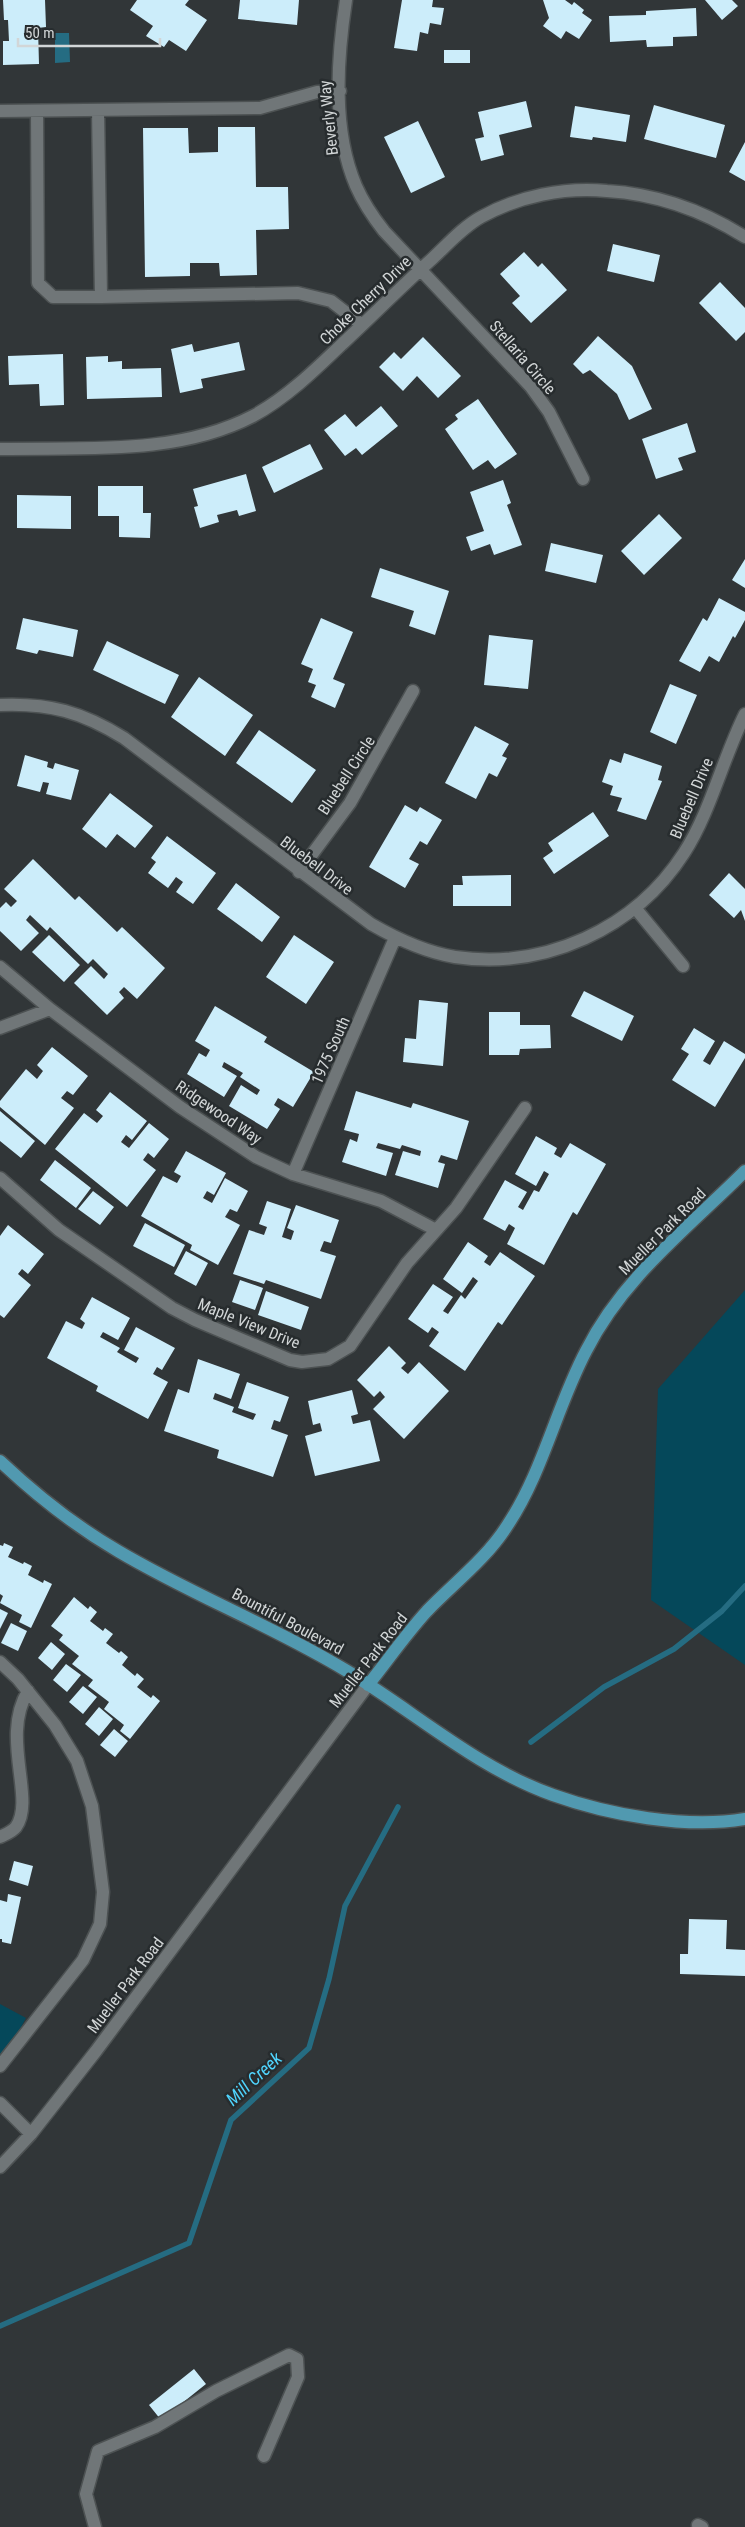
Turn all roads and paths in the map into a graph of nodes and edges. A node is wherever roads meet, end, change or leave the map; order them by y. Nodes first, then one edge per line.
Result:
1 (346, 0) edge
2 (340, 91) junction
3 (98, 110) junction
4 (37, 111) junction
5 (0, 112) edge
6 (745, 237) edge
7 (420, 270) junction
8 (101, 297) junction
9 (362, 325) junction
10 (0, 449) edge
11 (584, 479) dead end
12 (413, 691) dead end
13 (0, 705) edge
14 (745, 714) edge
15 (299, 872) junction
16 (636, 909) junction
17 (396, 938) junction
18 (683, 966) dead end
19 (0, 967) edge
20 (50, 1009) junction
21 (0, 1028) edge
22 (525, 1108) dead end
23 (745, 1171) edge
24 (293, 1174) junction
25 (0, 1178) edge
26 (436, 1230) junction
27 (0, 1461) edge
28 (0, 1662) edge
29 (368, 1685) junction
30 (28, 1691) junction
31 (745, 1819) edge
32 (0, 1837) edge
33 (0, 2066) edge
34 (0, 2103) edge
35 (31, 2134) junction
36 (0, 2167) edge
37 (264, 2456) dead end
38 (95, 2527) edge

1 - 2 street, Beverly Way
2 - 3 street
2 - 7 street, Beverly Way
3 - 4 street
3 - 8 street
4 - 5 street
4 - 8 street
6 - 7 street, Choke Cherry Drive
7 - 9 street, Choke Cherry Drive
7 - 11 street, Stellaria Circle
8 - 9 street
9 - 10 street, Choke Cherry Drive
12 - 15 street, Bluebell Circle
13 - 15 street, Bluebell Drive
14 - 16 street, Bluebell Drive
15 - 17 street, Bluebell Drive
16 - 17 street, Bluebell Drive
16 - 18 street
17 - 24 street, 1975 South
19 - 20 street, Ridgewood Way
20 - 21 street
20 - 24 street, Ridgewood Way
22 - 26 street, Maple View Drive
23 - 29 main road, Mueller Park Road
24 - 26 street, Ridgewood Way
25 - 26 street, Maple View Drive
27 - 29 main road, Bountiful Boulevard
28 - 30 street
29 - 31 main road, Bountiful Boulevard
29 - 35 street, Mueller Park Road
30 - 32 street
30 - 33 street
34 - 35 street
35 - 36 street, Mueller Park Road
37 - 38 street

